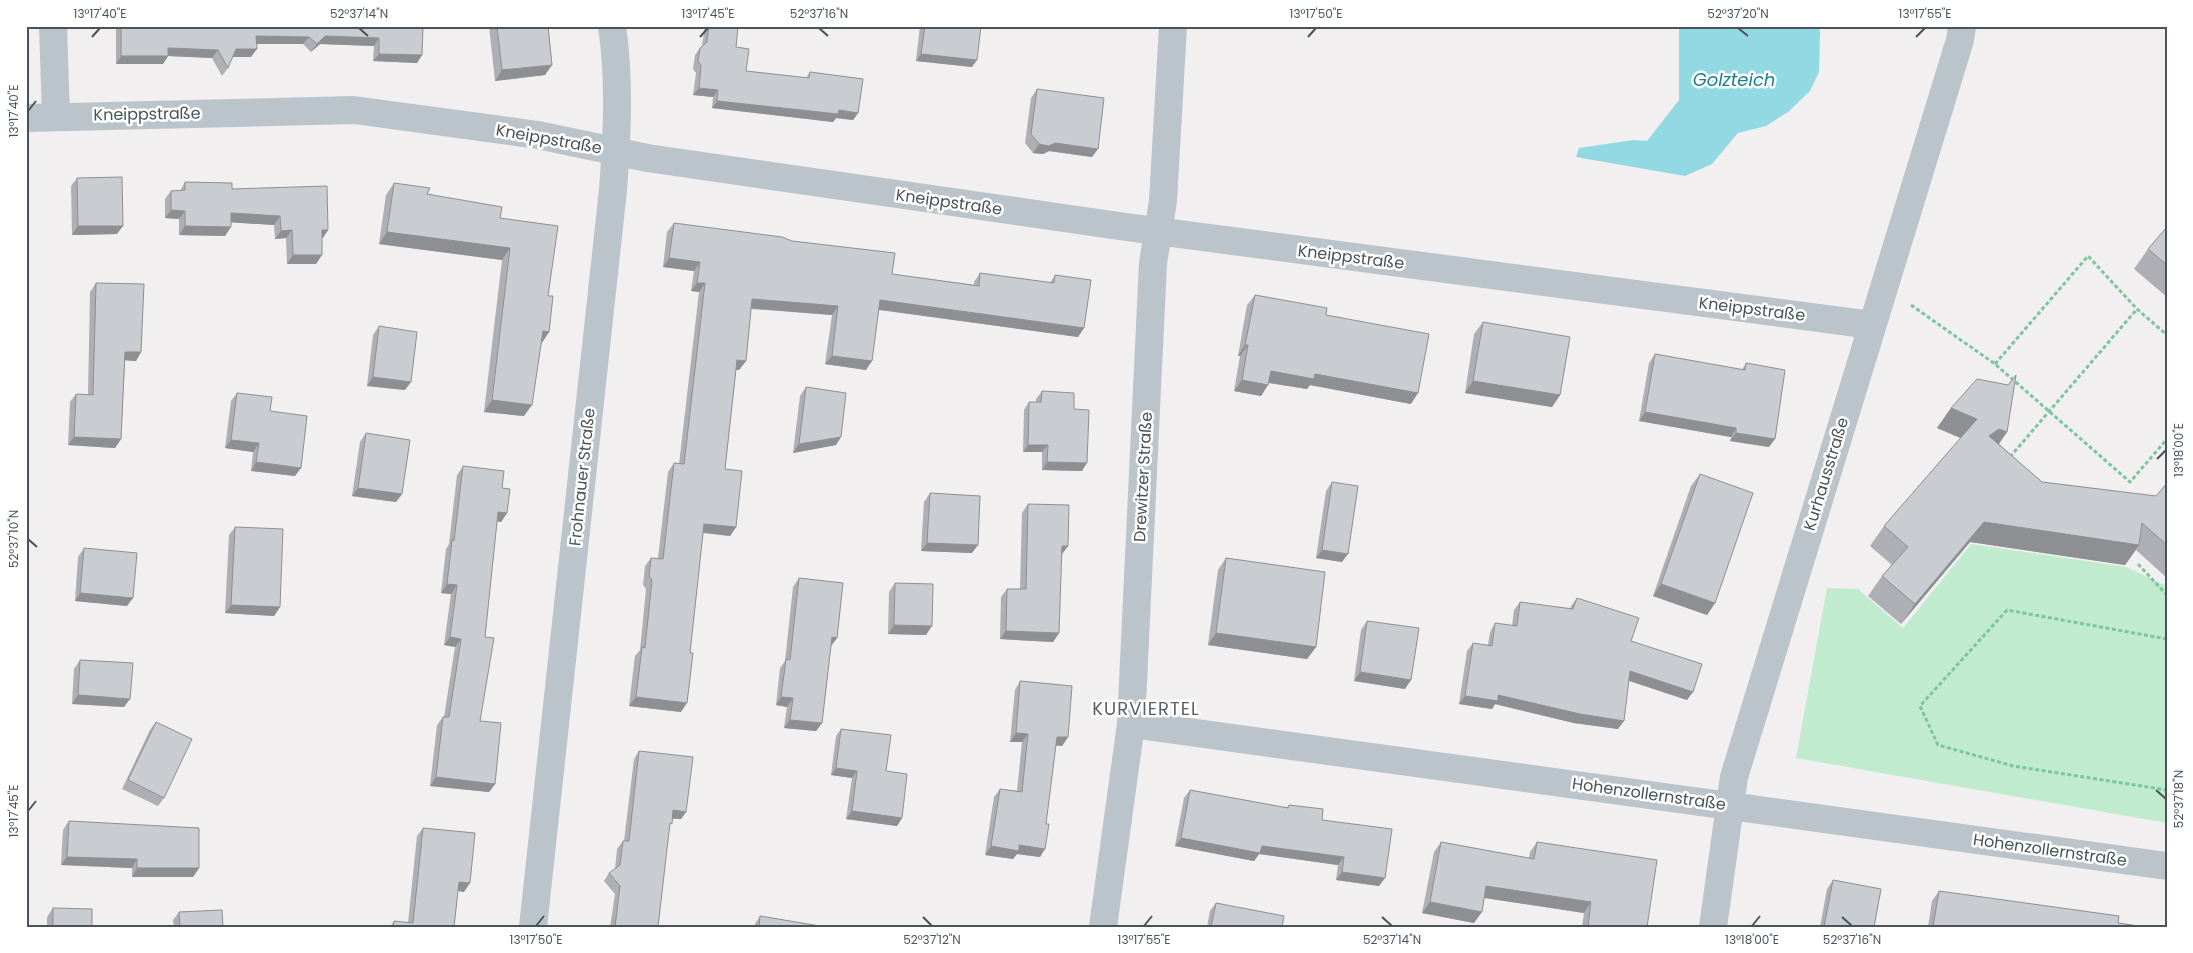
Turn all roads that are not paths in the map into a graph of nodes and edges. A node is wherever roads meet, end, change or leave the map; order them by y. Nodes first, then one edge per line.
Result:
1 (53, 26) edge
2 (612, 26) edge
3 (1173, 26) edge
4 (1962, 26) edge
5 (56, 116) junction
6 (26, 118) edge
7 (616, 152) junction
8 (1158, 232) junction
9 (1872, 325) junction
10 (1131, 724) junction
11 (1730, 805) junction
12 (2167, 866) edge
13 (534, 927) edge
14 (1103, 927) edge
15 (1713, 927) edge

1 - 5 street
2 - 7 street, Frohnauer Straße
3 - 8 street, Drewitzer Straße
4 - 9 street, Kurhausstraße
5 - 6 street, Kneippstraße
5 - 7 street, Kneippstraße
7 - 8 street, Kneippstraße
7 - 13 street, Frohnauer Straße
8 - 9 street, Kneippstraße
8 - 10 street, Drewitzer Straße
9 - 11 street, Kurhausstraße
10 - 11 street, Hohenzollernstraße
10 - 14 street, Drewitzer Straße
11 - 12 street, Hohenzollernstraße
11 - 15 street, Kurhausstraße

